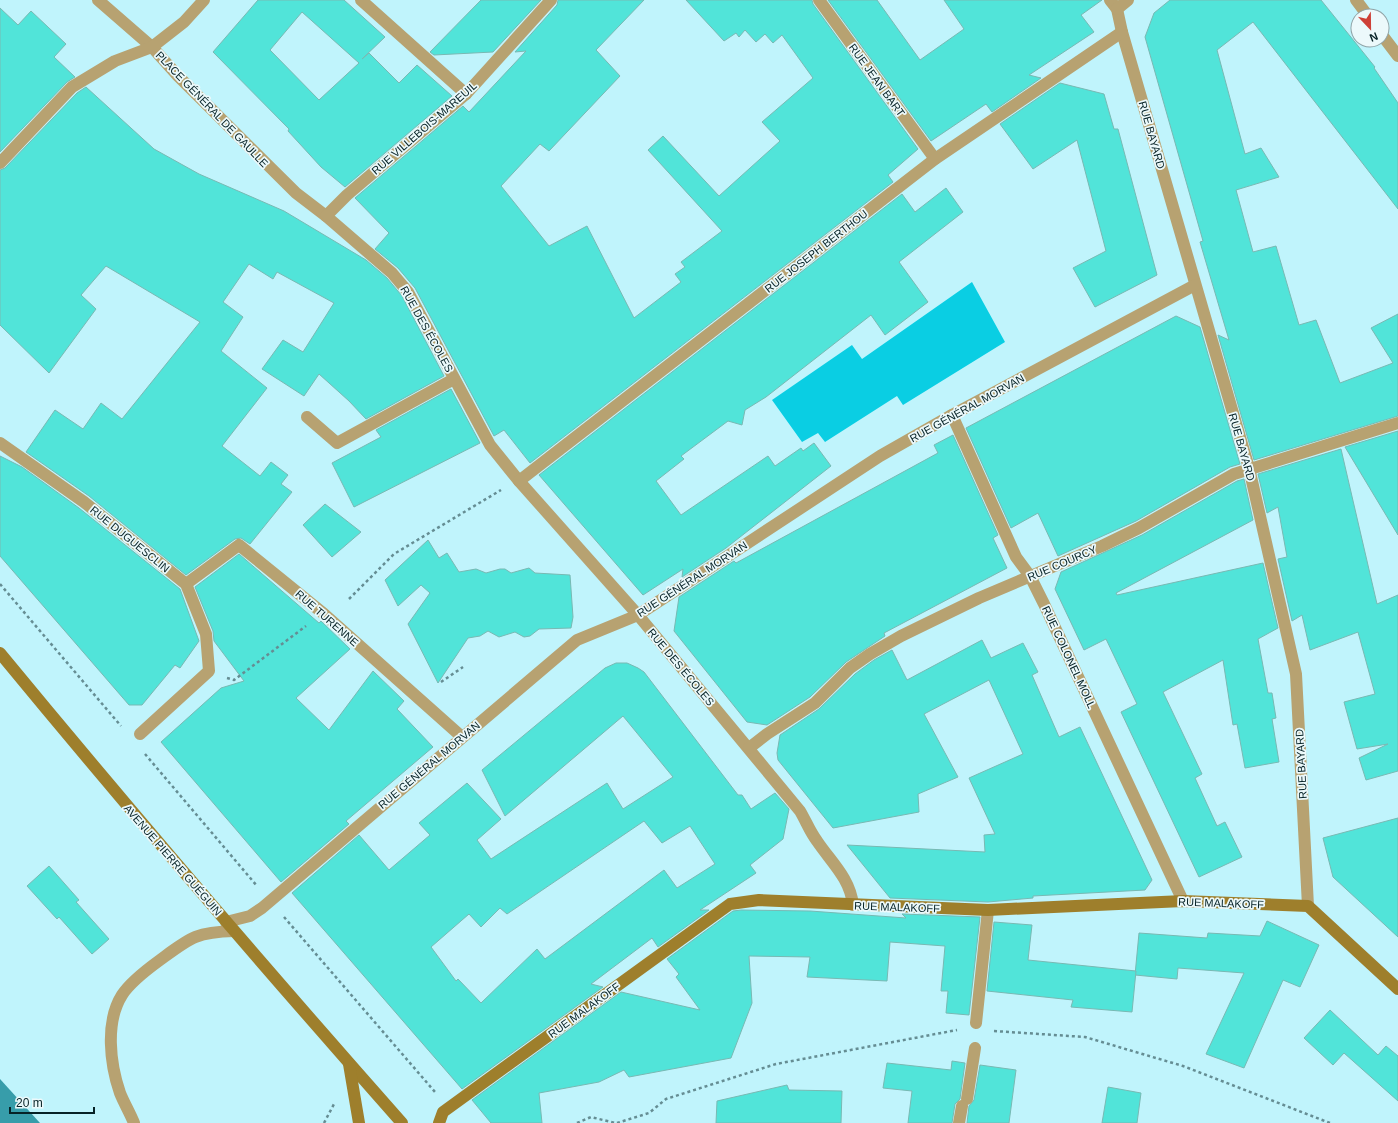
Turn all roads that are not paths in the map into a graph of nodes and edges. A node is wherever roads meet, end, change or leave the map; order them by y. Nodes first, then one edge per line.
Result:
1 (98, 0) edge
2 (204, 0) edge
3 (361, 0) edge
4 (550, 0) edge
5 (819, 0) edge
6 (1128, 0) edge
7 (1114, 4) edge
8 (1122, 32) junction
9 (1390, 46) edge
10 (152, 48) junction
11 (1398, 56) edge
12 (466, 94) junction
13 (935, 159) junction
14 (0, 163) edge
15 (326, 216) junction
16 (1195, 285) junction
17 (454, 379) junction
18 (952, 415) junction
19 (307, 417) dead end
20 (1398, 423) edge
21 (0, 443) edge
22 (1249, 468) junction
23 (519, 481) junction
24 (1030, 576) junction
25 (186, 584) junction
26 (638, 615) junction
27 (0, 653) edge
28 (140, 734) dead end
29 (462, 737) junction
30 (749, 748) junction
31 (1183, 901) junction
32 (853, 905) junction
33 (1308, 906) junction
34 (988, 910) junction
35 (230, 926) junction
36 (1398, 989) edge
37 (976, 1023) dead end
38 (975, 1048) dead end
39 (349, 1064) junction
40 (134, 1123) edge
41 (359, 1123) edge
42 (402, 1123) edge
43 (439, 1123) edge
44 (959, 1123) edge

1 - 10 street, PLACE GÉNÉRAL DE GAULLE
2 - 10 street
3 - 12 street
4 - 12 street, RUE VILLEBOIS-MAREUIL
5 - 13 street, RUE JEAN BART
6 - 7 street
7 - 8 street, RUE BAYARD
8 - 13 street, RUE JOSEPH BERTHOU
8 - 16 street, RUE BAYARD
9 - 11 street
10 - 14 street
10 - 15 street, PLACE GÉNÉRAL DE GAULLE
12 - 15 street, RUE VILLEBOIS-MAREUIL
13 - 23 street, RUE JOSEPH BERTHOU
15 - 17 street, RUE DES ÉCOLES
16 - 18 street, RUE GÉNÉRAL MORVAN
16 - 22 street, RUE BAYARD
17 - 19 street, RUE DES ÉCOLES
17 - 23 street, RUE DES ÉCOLES
18 - 24 street, RUE COLONEL MOLL
18 - 26 street, RUE GÉNÉRAL MORVAN
20 - 22 street, RUE COURCY
21 - 25 street, RUE DUGUESCLIN
22 - 24 street, RUE COURCY
22 - 33 street, RUE BAYARD
23 - 26 street, RUE DES ÉCOLES
24 - 30 street, RUE COURCY
24 - 31 street, RUE COLONEL MOLL
25 - 28 street, RUE DUGUESCLIN
25 - 29 street, RUE TURENNE
26 - 29 street, RUE GÉNÉRAL MORVAN
26 - 30 street, RUE DES ÉCOLES
27 - 35 street, AVENUE PIERRE GUÉGUIN
29 - 35 street, RUE GÉNÉRAL MORVAN
30 - 32 street, RUE DES ÉCOLES
31 - 33 street, RUE MALAKOFF
31 - 34 street, RUE MALAKOFF
32 - 34 street, RUE MALAKOFF
32 - 43 street, RUE MALAKOFF
33 - 36 street
34 - 37 street
35 - 39 street, AVENUE PIERRE GUÉGUIN
35 - 40 street, RUE GÉNÉRAL MORVAN
38 - 44 street
39 - 41 street
39 - 42 street, AVENUE PIERRE GUÉGUIN

